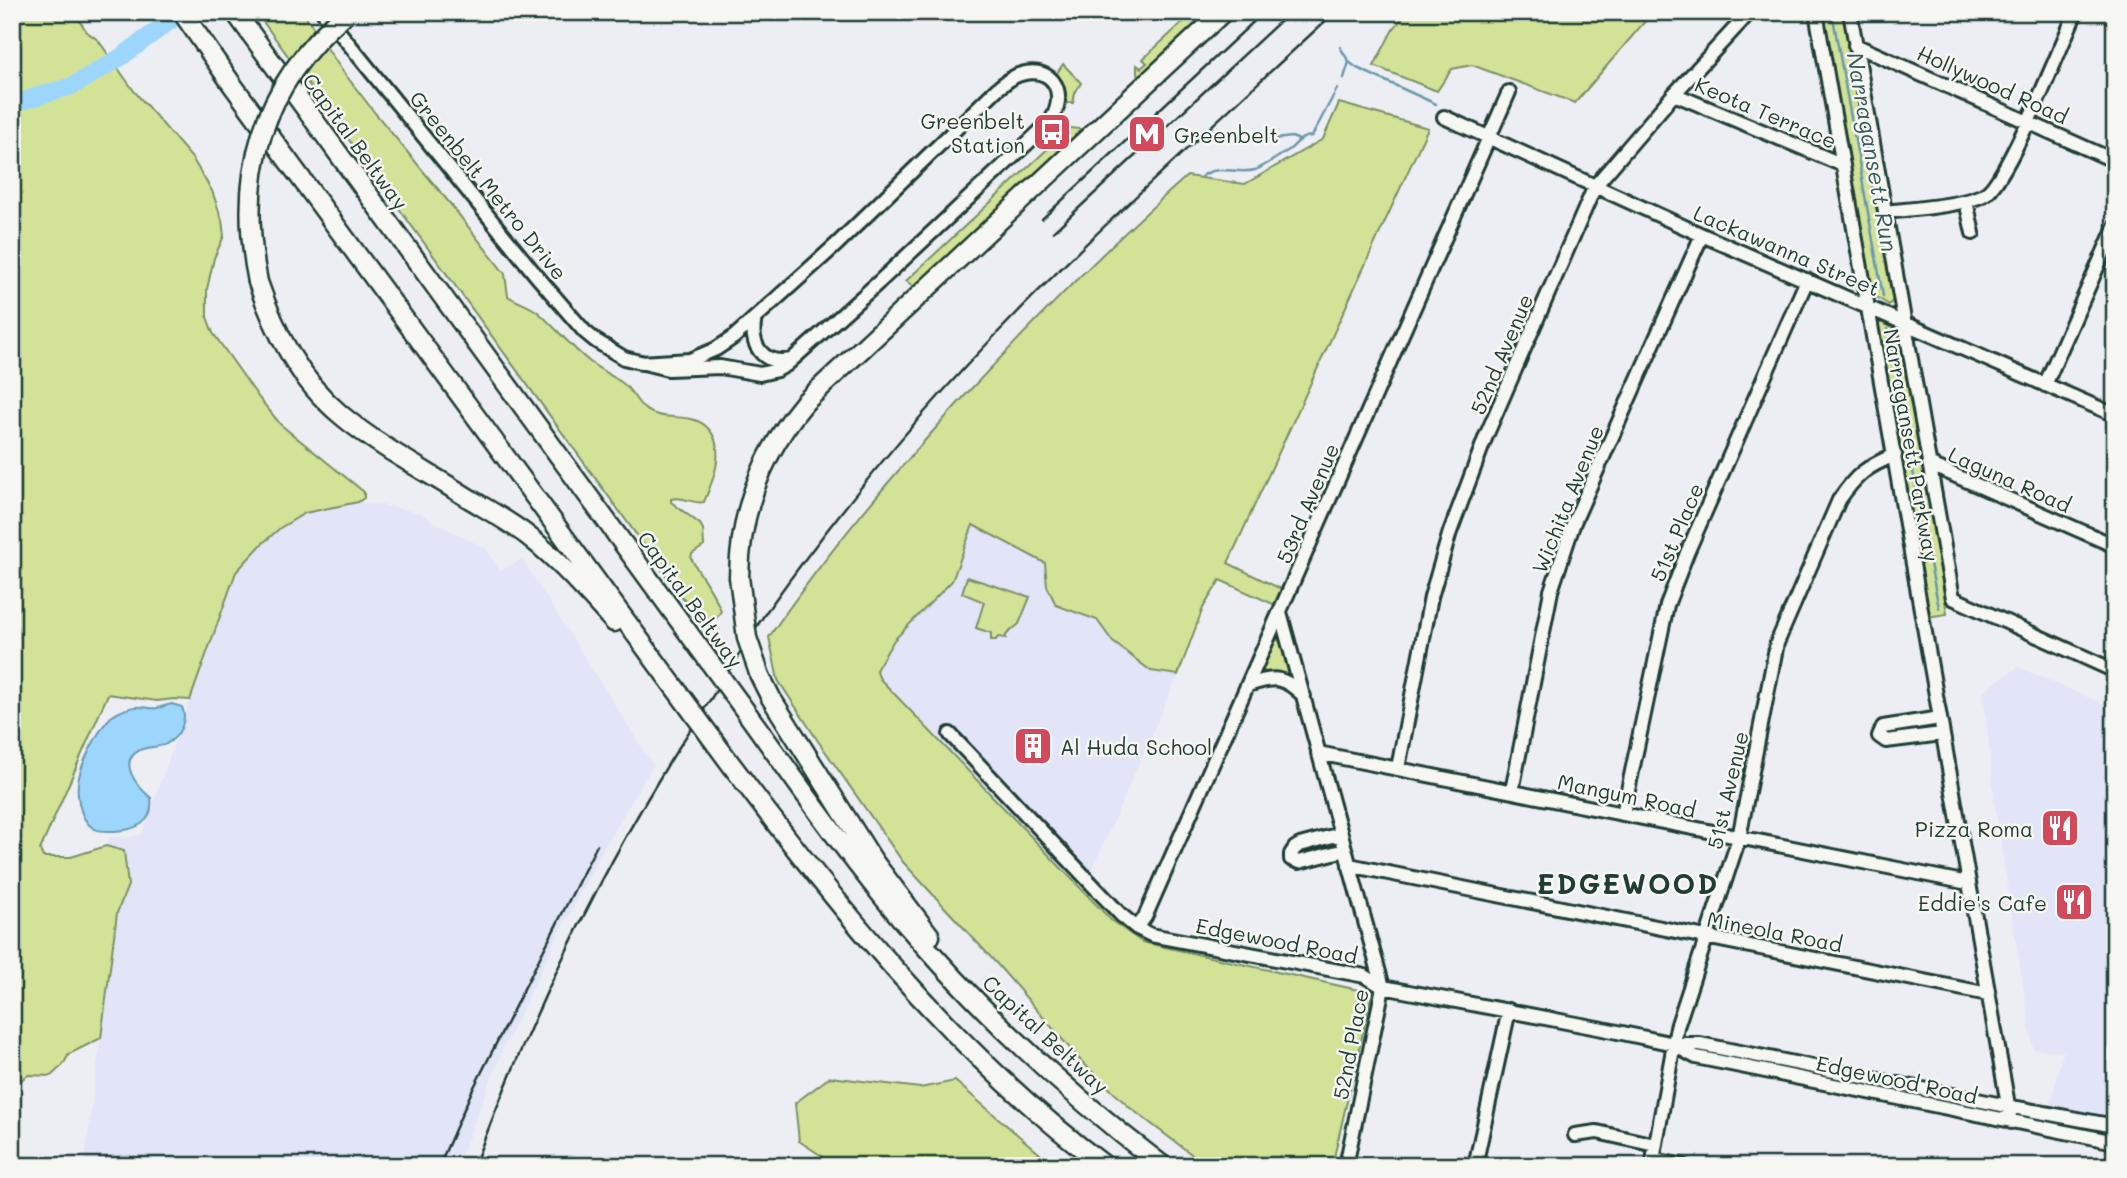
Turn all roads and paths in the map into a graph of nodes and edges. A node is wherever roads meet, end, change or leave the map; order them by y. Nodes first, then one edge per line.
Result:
1 (235, 12) edge
2 (323, 12) edge
3 (1223, 12) edge
4 (1750, 12) edge
5 (1816, 12) edge
6 (1850, 12) edge
7 (2076, 12) edge
8 (346, 13) edge
9 (186, 19) edge
10 (1855, 44) junction
11 (1510, 92) dead end
12 (1674, 94) junction
13 (1444, 117) dead end
14 (2028, 120) junction
15 (1489, 137) junction
16 (2115, 160) edge
17 (1843, 165) junction
18 (1595, 186) junction
19 (1966, 201) junction
20 (1885, 212) junction
21 (2115, 227) edge
22 (1973, 233) dead end
23 (1702, 234) junction
24 (1807, 280) junction
25 (1869, 306) junction
26 (755, 318) junction
27 (1904, 323) junction
28 (793, 359) junction
29 (641, 363) junction
30 (2045, 385) junction
31 (2115, 415) edge
32 (1895, 455) junction
33 (1929, 464) junction
34 (2115, 546) edge
35 (1280, 612) junction
36 (2115, 671) edge
37 (1248, 684) junction
38 (675, 688) junction
39 (1304, 696) junction
40 (1940, 718) junction
41 (950, 734) dead end
42 (1942, 734) junction
43 (1318, 753) junction
44 (1398, 768) junction
45 (1512, 791) junction
46 (1623, 814) junction
47 (1340, 834) junction
48 (1738, 838) junction
49 (1345, 850) junction
50 (1349, 864) junction
51 (1968, 883) junction
52 (1137, 928) junction
53 (1706, 936) junction
54 (1383, 987) junction
55 (1988, 994) junction
56 (1509, 1010) junction
57 (1012, 1036) junction
58 (1674, 1044) junction
59 (2007, 1106) junction
60 (2011, 1122) junction
61 (2115, 1126) edge
62 (1575, 1135) dead end
63 (2115, 1142) edge
64 (1656, 1145) junction
65 (1653, 1163) edge
66 (1105, 1166) edge
67 (1163, 1166) edge
68 (1346, 1166) edge
69 (1475, 1166) edge
70 (1684, 1166) edge

1 - 57 highway, Capital Beltway, bridge
2 - 29 street, Greenbelt Metro Drive
3 - 57 highway, bridge
4 - 12 street, 52nd Avenue
5 - 17 street, Narragansett Parkway
6 - 10 street, Narragansett Parkway
7 - 14 street
8 - 38 highway, bridge
9 - 38 highway
10 - 14 street, Hollywood Road
10 - 20 street, Narragansett Parkway
11 - 15 street, 53rd Avenue
12 - 17 street, Keota Terrace
12 - 18 street, 52nd Avenue
13 - 15 street, Lackawanna Street
14 - 16 street, Hollywood Road
14 - 19 street
15 - 18 street, Lackawanna Street
15 - 35 street, 53rd Avenue
17 - 25 street, Narragansett Parkway
18 - 23 street, Lackawanna Street
18 - 44 street, 52nd Avenue
19 - 20 street
19 - 22 street
20 - 27 street, Narragansett Parkway
21 - 30 street
23 - 24 street, Lackawanna Street
23 - 45 street, Wichita Avenue
24 - 25 street, Lackawanna Street
24 - 46 street, 51st Place
25 - 27 street, Lackawanna Street
25 - 32 street, Narragansett Parkway
26 - 28 street
26 - 28 street
26 - 29 street
27 - 30 street, Lackawanna Street
27 - 33 street, Narragansett Parkway
28 - 29 street
30 - 31 street, Lackawanna Street
32 - 40 street, Narragansett Parkway
32 - 48 street, 51st Avenue
33 - 34 street, Laguna Road
33 - 36 street, Narragansett Parkway
35 - 37 street, 53rd Avenue
35 - 39 street, 52nd Place
37 - 39 street
37 - 52 street, 53rd Avenue
38 - 66 highway, bridge
39 - 43 street, 52nd Place
40 - 42 street, Narragansett Parkway
40 - 42 street
41 - 52 street, Edgewood Road
42 - 51 street, Narragansett Parkway
43 - 44 street, Mangum Road
43 - 47 street, 52nd Place
44 - 45 street, Mangum Road
45 - 46 street, Mangum Road
46 - 48 street, Mangum Road
47 - 49 street, 52nd Place
47 - 49 street
48 - 51 street, Mangum Road
48 - 53 street, 51st Avenue
49 - 50 street, 52nd Place
50 - 53 street, Mineola Road
50 - 54 street, 52nd Place
51 - 55 street, Narragansett Parkway
52 - 54 street, Edgewood Road
53 - 55 street, Mineola Road
53 - 58 street, 51st Avenue
54 - 56 street, Edgewood Road
54 - 68 street, 52nd Place
55 - 59 street, Narragansett Parkway
56 - 58 street, Edgewood Road
56 - 69 street
57 - 67 highway, Capital Beltway
58 - 59 street, Edgewood Road
58 - 60 street, Edgewood Road
58 - 64 street, 51st Avenue
59 - 60 street, Narragansett Parkway
59 - 61 street, Edgewood Road
60 - 63 street, Edgewood Road
62 - 64 street
64 - 65 street, 51st Avenue
65 - 70 street

